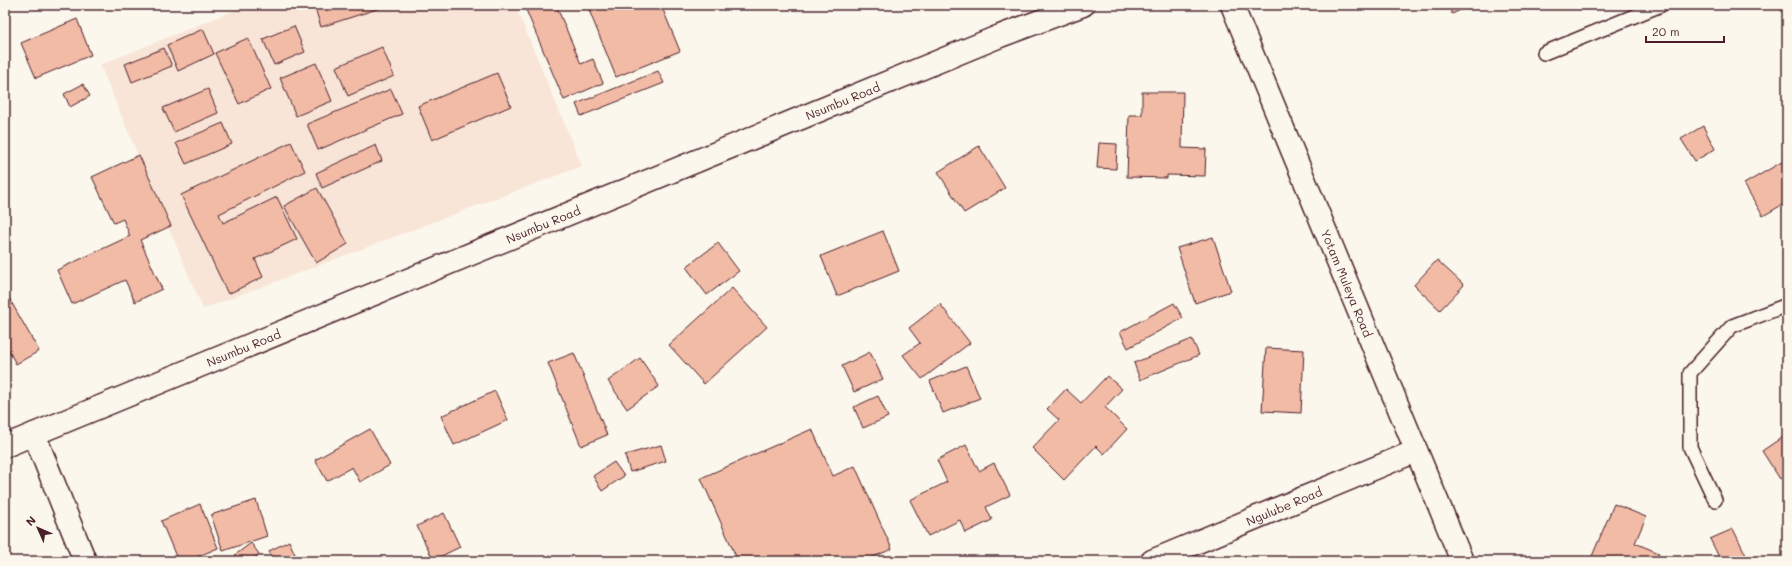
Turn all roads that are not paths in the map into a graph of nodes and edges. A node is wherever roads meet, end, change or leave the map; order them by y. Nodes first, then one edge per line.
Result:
1 (1083, 5) edge
2 (1232, 5) edge
3 (1661, 5) edge
4 (1544, 53) dead end
5 (1787, 305) edge
6 (34, 434) junction
7 (5, 446) edge
8 (1416, 451) junction
9 (1715, 500) dead end
10 (85, 561) edge
11 (1152, 561) edge
12 (1462, 561) edge

1 - 6 street, Nsumbu Road
2 - 8 street, Yotam Muleya Road
3 - 4 lane
5 - 9 lane
6 - 7 street, Nsumbu Road
6 - 10 street
8 - 11 street, Ngulube Road
8 - 12 street, Yotam Muleya Road

